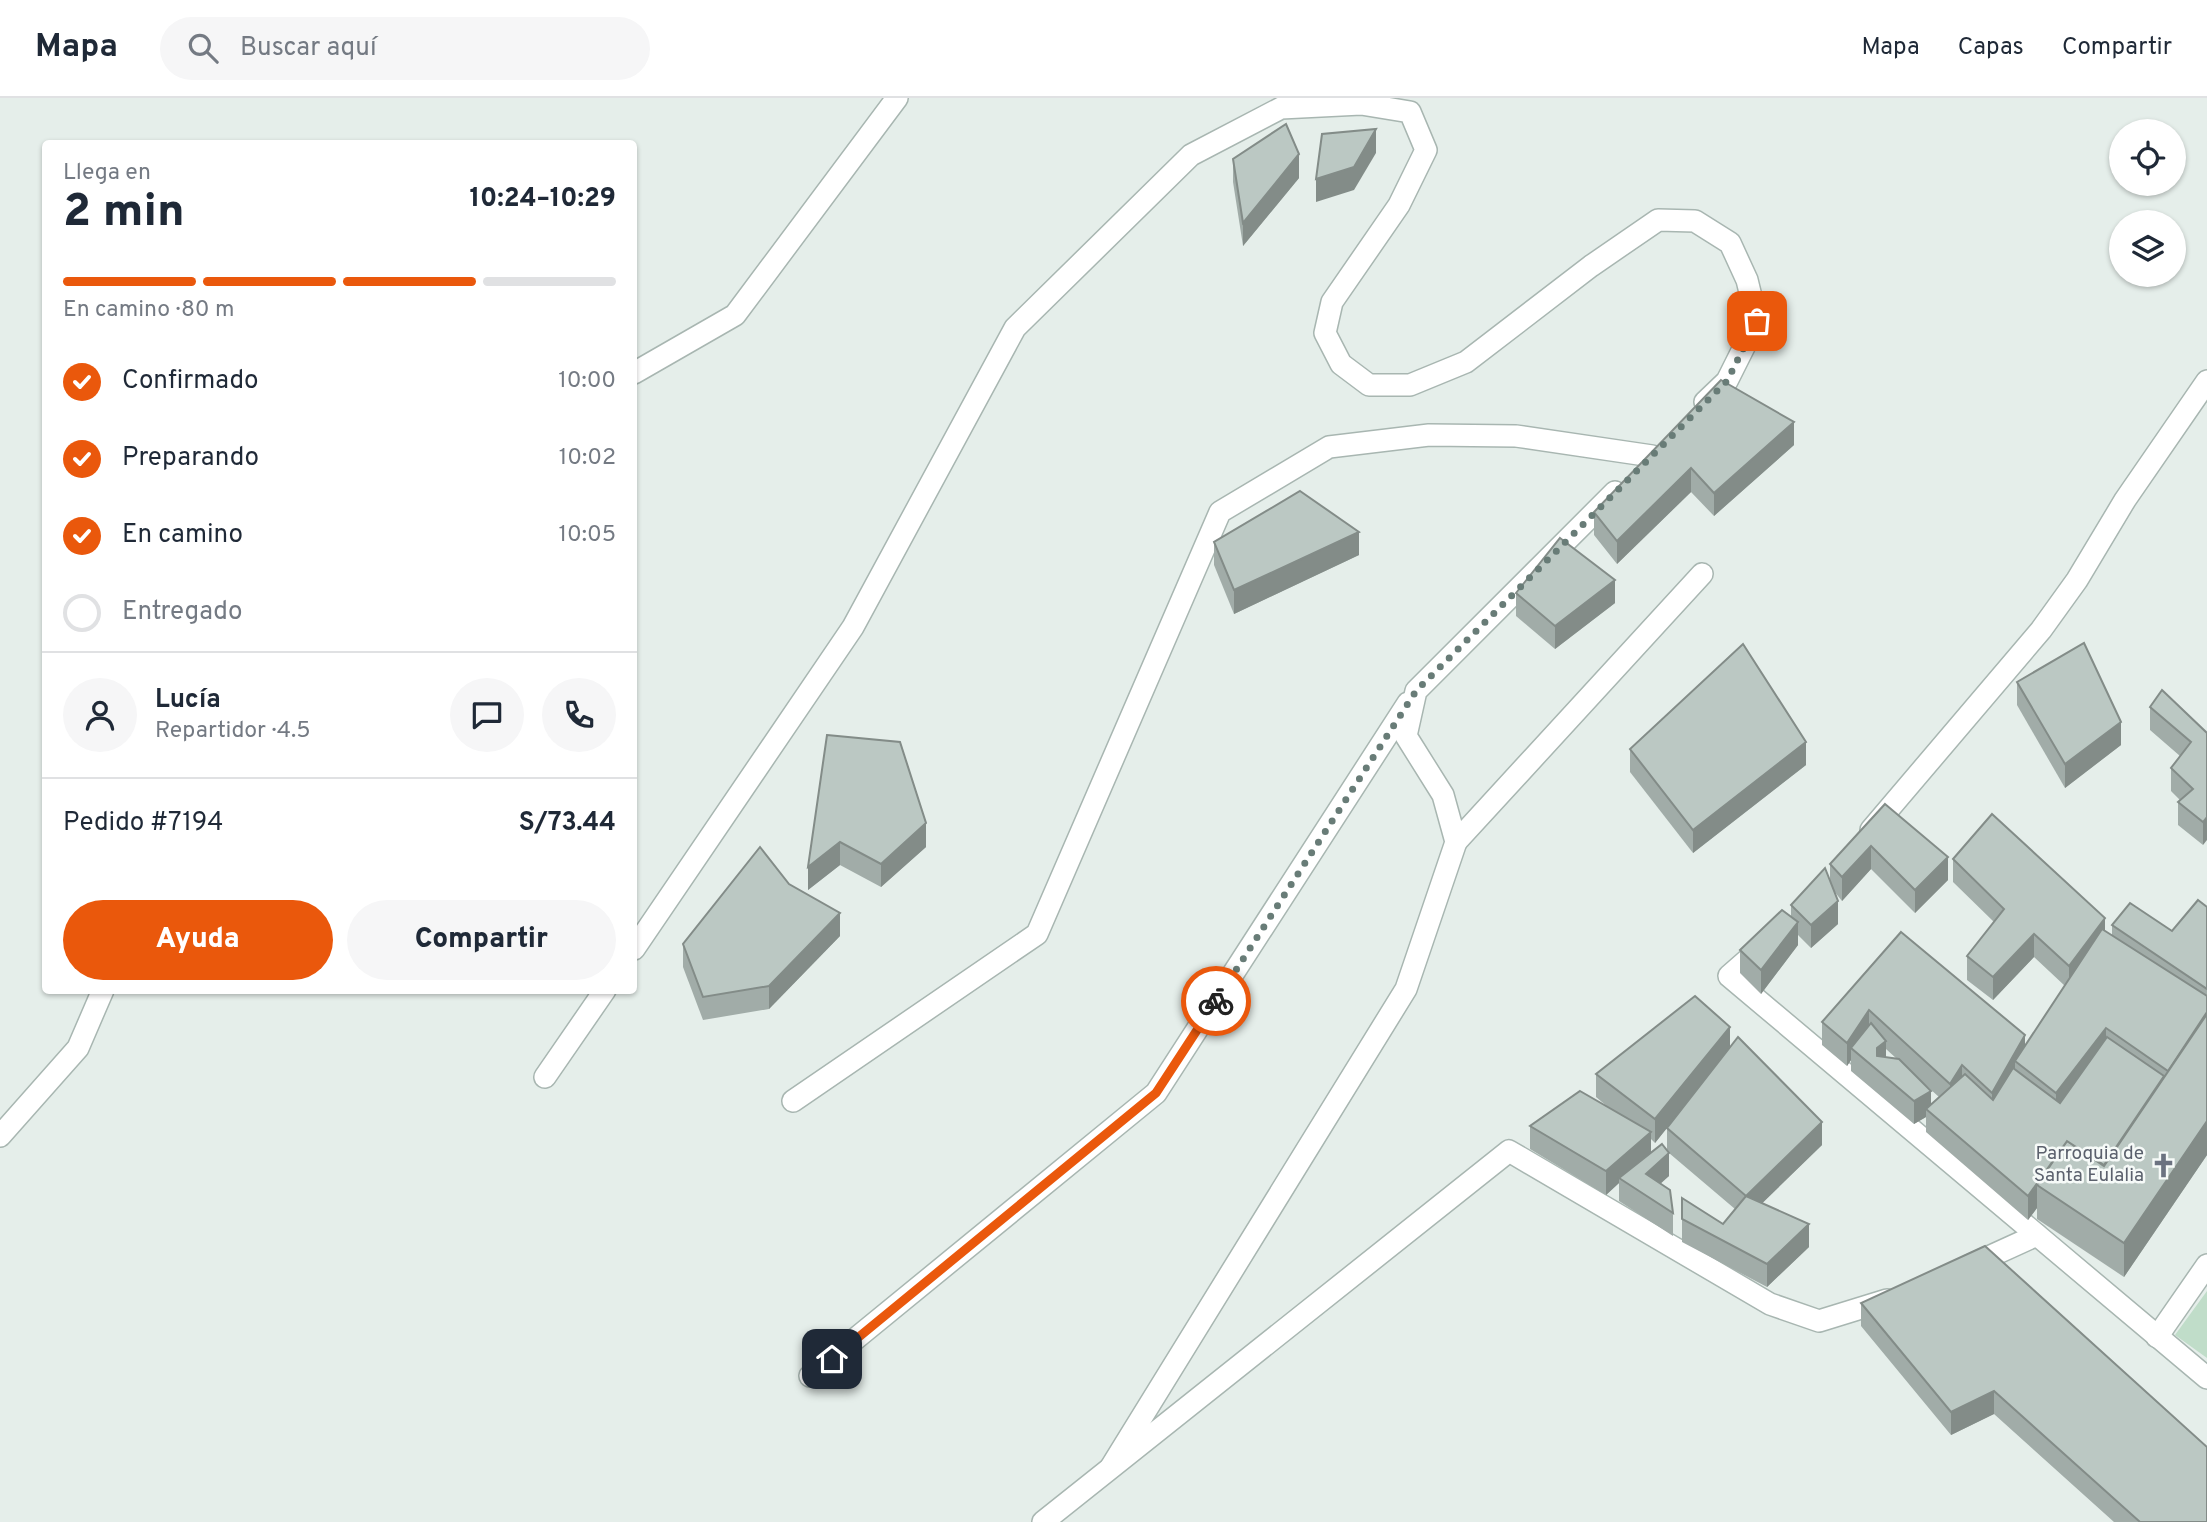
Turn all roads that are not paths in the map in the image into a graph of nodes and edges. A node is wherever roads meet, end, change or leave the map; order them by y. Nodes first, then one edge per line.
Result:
1 (897, 98) edge
2 (637, 371) edge
3 (2207, 381) edge
4 (1689, 418) edge
5 (1670, 437) edge
6 (1651, 456) junction
7 (1702, 574) dead end
8 (1416, 691) junction
9 (1456, 842) junction
10 (1859, 845) edge
11 (1778, 932) edge
12 (637, 944) edge
13 (101, 994) edge
14 (602, 994) edge
15 (545, 1077) dead end
16 (793, 1101) dead end
17 (0, 1136) edge
18 (2037, 1235) junction
19 (2207, 1265) edge
20 (1951, 1273) edge
21 (1902, 1295) edge
22 (2157, 1337) junction
23 (810, 1376) dead end
24 (2207, 1378) edge
25 (1111, 1467) junction
26 (1043, 1522) edge

1 - 2 street
3 - 10 street
4 - 12 street
5 - 6 street
6 - 8 street
6 - 16 street
7 - 9 street
8 - 9 street
8 - 23 street
9 - 25 street
11 - 18 street
13 - 17 street
14 - 15 street
18 - 20 street
18 - 22 street
19 - 22 street
21 - 25 street
22 - 24 street
25 - 26 street

